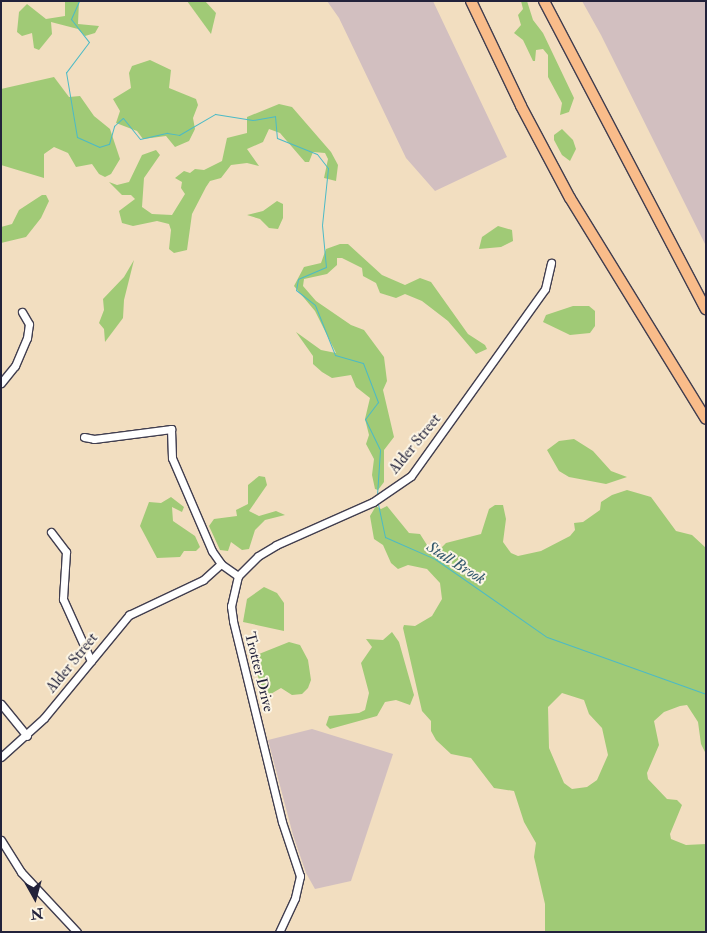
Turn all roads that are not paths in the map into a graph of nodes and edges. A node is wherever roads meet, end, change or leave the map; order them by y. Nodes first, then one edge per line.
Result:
1 (471, 1) edge
2 (544, 1) edge
3 (551, 263) dead end
4 (706, 309) edge
5 (22, 312) dead end
6 (2, 382) edge
7 (706, 420) edge
8 (84, 437) dead end
9 (51, 532) dead end
10 (221, 564) junction
11 (238, 576) junction
12 (91, 661) junction
13 (1, 704) edge
14 (26, 736) junction
15 (1, 756) edge
16 (1, 840) edge
17 (76, 932) edge
18 (280, 932) edge

1 - 7 highway
2 - 4 highway
3 - 11 street, Alder Street
5 - 6 street
8 - 10 street
9 - 12 street
10 - 11 street
10 - 12 street, Alder Street
11 - 18 street, Trotter Drive
12 - 14 street, Alder Street
13 - 14 street
14 - 15 street, Alder Street
16 - 17 street

